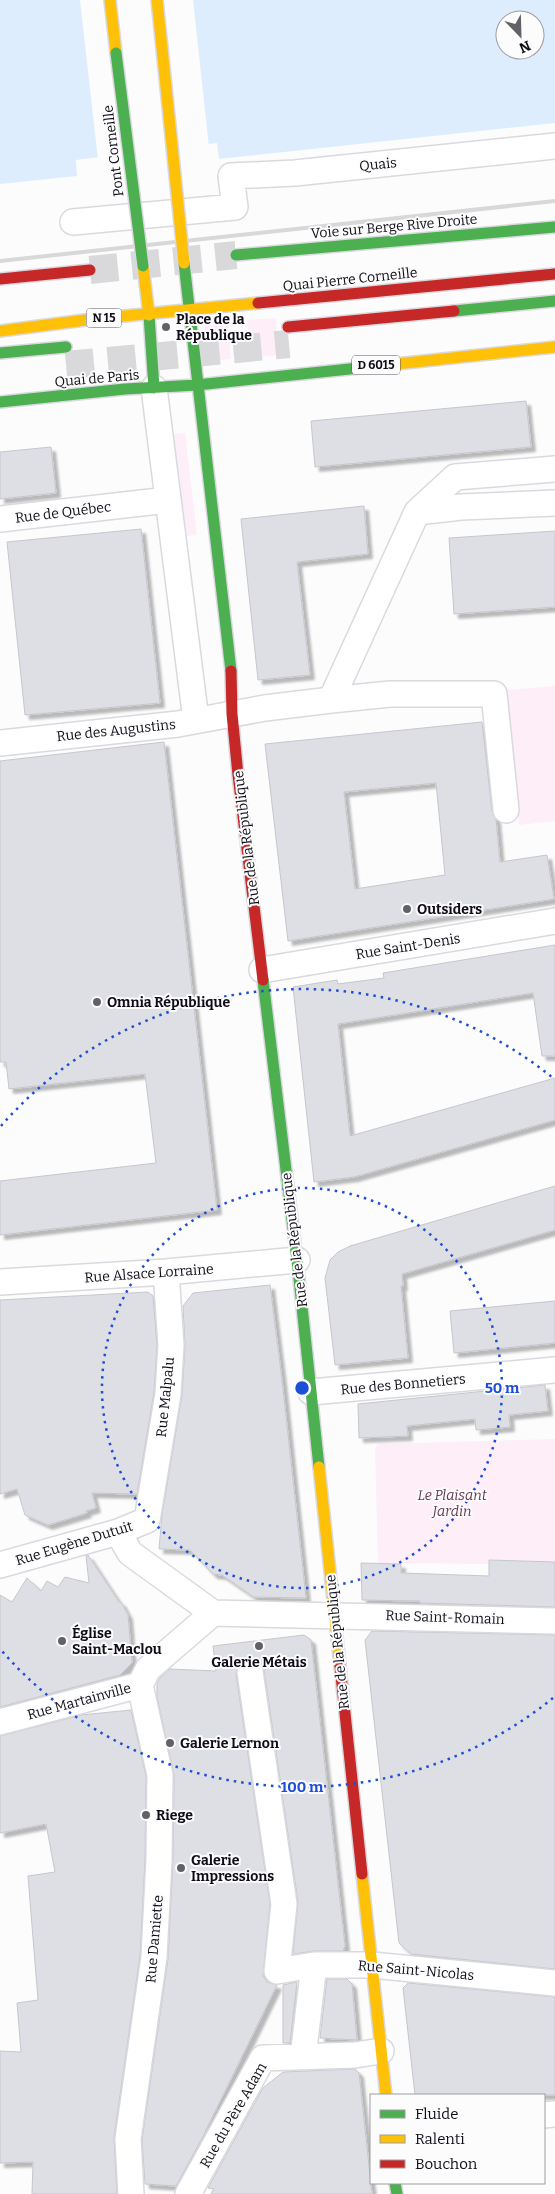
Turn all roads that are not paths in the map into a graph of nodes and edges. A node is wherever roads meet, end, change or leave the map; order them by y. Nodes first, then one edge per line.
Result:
1 (110, 0) edge
2 (157, 0) edge
3 (555, 146) edge
4 (74, 222) dead end
5 (555, 227) edge
6 (236, 255) tunnel mouth
7 (90, 270) tunnel mouth
8 (555, 274) edge
9 (0, 280) edge
10 (555, 301) edge
11 (189, 311) junction
12 (149, 315) junction
13 (288, 327) dead end
14 (0, 331) edge
15 (555, 347) edge
16 (66, 348) dead end
17 (0, 354) edge
18 (197, 385) junction
19 (154, 388) junction
20 (0, 402) edge
21 (555, 469) edge
22 (168, 500) junction
23 (555, 503) edge
24 (417, 512) junction
25 (0, 519) edge
26 (334, 694) junction
27 (232, 714) junction
28 (196, 720) junction
29 (1, 739) edge
30 (506, 810) dead end
31 (555, 921) edge
32 (262, 970) junction
33 (297, 1260) junction
34 (166, 1272) junction
35 (0, 1282) edge
36 (555, 1370) edge
37 (311, 1392) junction
38 (147, 1520) joint
39 (118, 1532) junction
40 (0, 1565) edge
41 (213, 1613) junction
42 (334, 1615) junction
43 (555, 1621) edge
44 (250, 1672) dead end
45 (144, 1677) junction
46 (0, 1722) edge
47 (314, 1965) junction
48 (372, 1965) junction
49 (555, 1983) edge
50 (381, 2052) junction
51 (303, 2057) junction
52 (386, 2094) edge
53 (131, 2194) edge
54 (188, 2194) edge

1 - 12 main road, Pont Corneille, bridge
2 - 11 main road, Rue de la République, bridge
3 - 4 street, Quais
5 - 6 main road, Voie sur Berge Rive Droite
7 - 9 main road
8 - 11 main road, Quai Pierre Corneille
10 - 13 main road
11 - 12 main road, Quai Pierre Corneille / N 15
11 - 18 main road, Rue de la République
12 - 14 main road, N 15
12 - 19 main road, Pont Corneille
15 - 18 main road, D 6015
16 - 17 main road
18 - 19 main road, Quai de Paris / D 6015
18 - 27 main road, Rue de la République
19 - 20 main road, Quai de Paris / D 6015
19 - 22 street
21 - 24 street
22 - 25 street, Rue de Québec
22 - 28 street
23 - 24 street
24 - 26 street
26 - 27 street, Rue des Augustins
26 - 30 street, Rue des Augustins
27 - 28 street, Rue des Augustins
27 - 32 main road, Rue de la République
28 - 29 street, Rue des Augustins
31 - 32 street, Rue Saint-Denis
32 - 33 main road, Rue de la République
33 - 34 street, Rue Alsace Lorraine
33 - 37 main road, Rue de la République
34 - 35 street, Rue Alsace Lorraine
34 - 38 street, Rue Malpalu
36 - 37 street, Rue des Bonnetiers
37 - 42 main road, Rue de la République
38 - 39 street, Rue Eugène Dutuit
39 - 40 street, Rue Eugène Dutuit
39 - 41 street
41 - 42 street, Rue Saint-Romain
41 - 45 street
42 - 43 street, Rue Saint-Romain
42 - 48 main road, Rue de la République
44 - 47 street, Rue Saint-Nicolas
45 - 46 street, Rue Martainville
45 - 53 street, Rue Damiette
47 - 48 street, Rue Saint-Nicolas
47 - 51 street
48 - 49 street, Rue Saint-Nicolas
48 - 50 main road, Rue de la République
50 - 51 street, Rue du Père Adam
50 - 52 main road, Rue de la République
51 - 54 street, Rue du Père Adam

